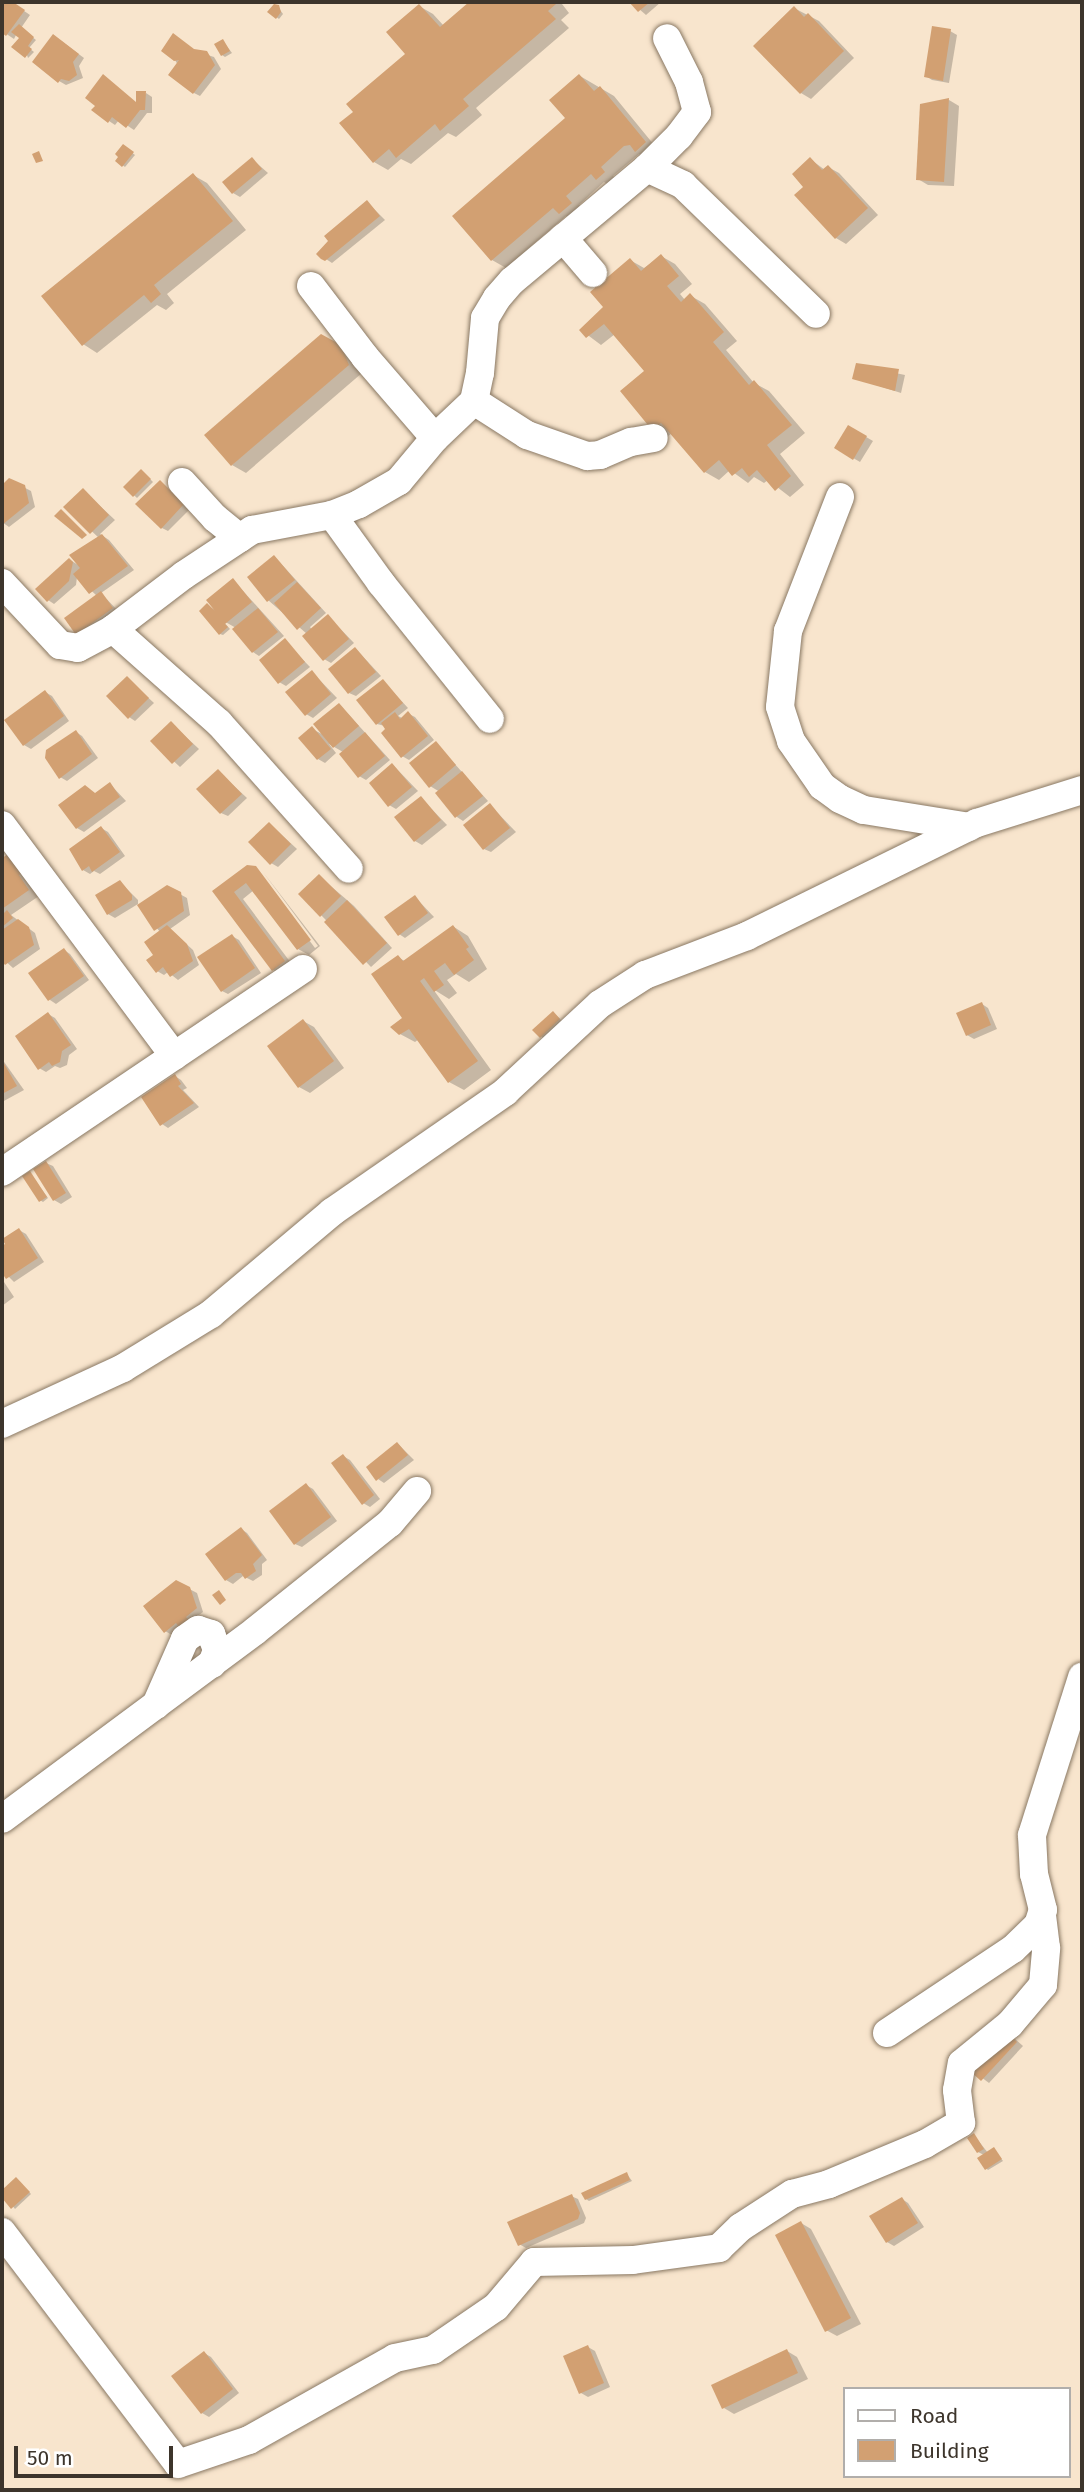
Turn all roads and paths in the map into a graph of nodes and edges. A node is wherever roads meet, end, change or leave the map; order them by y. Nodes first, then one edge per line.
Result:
1 (667, 38) dead end
2 (647, 168) junction
3 (563, 238) junction
4 (593, 273) dead end
5 (311, 286) dead end
6 (816, 314) dead end
7 (474, 401) junction
8 (435, 438) junction
9 (654, 438) dead end
10 (182, 482) dead end
11 (840, 497) dead end
12 (332, 515) junction
13 (240, 538) junction
14 (2, 583) edge
15 (113, 629) junction
16 (490, 719) dead end
17 (1082, 790) edge
18 (2, 825) edge
19 (969, 827) junction
20 (349, 870) dead end
21 (303, 970) dead end
22 (174, 1056) junction
23 (2, 1172) edge
24 (2, 1424) edge
25 (417, 1491) dead end
26 (212, 1664) junction
27 (1082, 1677) edge
28 (155, 1707) junction
29 (2, 1819) edge
30 (1042, 1914) junction
31 (887, 2033) dead end
32 (2, 2232) edge

1 - 2 street
2 - 3 street
2 - 6 street
3 - 4 street
3 - 7 street
5 - 8 street
7 - 8 street
7 - 9 street
8 - 12 street
10 - 13 street
11 - 19 street
12 - 13 street
12 - 16 street
13 - 15 street
14 - 15 street
15 - 20 street
17 - 19 street
18 - 22 street
19 - 24 street
21 - 22 street
22 - 23 street
25 - 26 street
26 - 28 street
26 - 28 street
27 - 30 street
28 - 29 street
30 - 31 street
30 - 32 street

